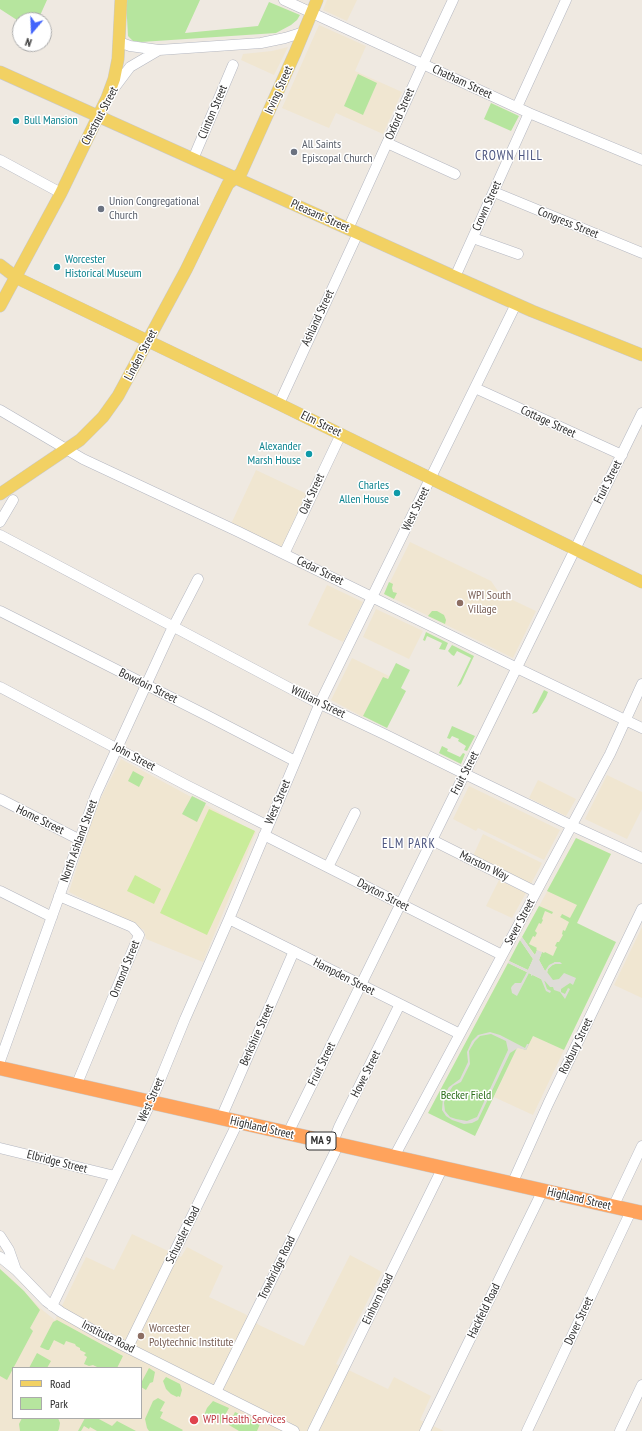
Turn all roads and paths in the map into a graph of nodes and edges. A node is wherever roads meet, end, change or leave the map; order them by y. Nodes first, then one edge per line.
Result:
1 (121, 0) edge
2 (284, 0) edge
3 (317, 0) edge
4 (453, 0) edge
5 (566, 0) edge
6 (312, 13) junction
7 (304, 32) junction
8 (119, 42) junction
9 (159, 50) junction
10 (422, 64) junction
11 (233, 66) dead end
12 (0, 72) edge
13 (107, 98) junction
14 (517, 107) junction
15 (529, 113) junction
16 (98, 116) junction
17 (387, 143) junction
18 (193, 159) junction
19 (0, 160) edge
20 (642, 160) edge
21 (455, 174) dead end
22 (236, 178) junction
23 (494, 192) junction
24 (62, 193) junction
25 (353, 231) junction
26 (473, 238) junction
27 (642, 253) edge
28 (518, 254) dead end
29 (0, 265) edge
30 (454, 277) junction
31 (16, 278) junction
32 (516, 304) junction
33 (0, 306) edge
34 (148, 341) junction
35 (642, 355) edge
36 (475, 388) junction
37 (279, 404) junction
38 (0, 410) edge
39 (642, 413) edge
40 (340, 434) junction
41 (66, 449) junction
42 (622, 455) junction
43 (431, 479) junction
44 (0, 494) edge
45 (13, 500) dead end
46 (0, 522) edge
47 (0, 535) edge
48 (575, 549) junction
49 (284, 554) junction
50 (198, 579) dead end
51 (642, 582) edge
52 (372, 597) junction
53 (0, 612) edge
54 (173, 627) junction
55 (517, 668) junction
56 (642, 684) edge
57 (147, 685) junction
58 (0, 687) edge
59 (320, 703) junction
60 (626, 720) junction
61 (642, 728) edge
62 (116, 748) junction
63 (295, 761) junction
64 (465, 774) junction
65 (0, 800) edge
66 (355, 812) dead end
67 (571, 825) junction
68 (266, 831) junction
69 (80, 840) junction
70 (432, 840) junction
71 (642, 858) edge
72 (328, 867) junction
73 (0, 891) edge
74 (536, 892) junction
75 (59, 896) junction
76 (401, 904) junction
77 (642, 908) edge
78 (52, 917) junction
79 (229, 919) junction
80 (294, 951) junction
81 (502, 955) junction
82 (361, 985) junction
83 (400, 1004) junction
84 (460, 1034) junction
85 (0, 1061) edge
86 (0, 1068) edge
87 (76, 1086) junction
88 (151, 1102) junction
89 (221, 1118) junction
90 (238, 1122) junction
91 (288, 1133) junction
92 (335, 1144) junction
93 (642, 1146) edge
94 (0, 1148) edge
95 (394, 1157) junction
96 (443, 1167) junction
97 (115, 1176) junction
98 (512, 1184) junction
99 (543, 1190) junction
100 (613, 1207) junction
101 (637, 1212) edge
102 (0, 1236) edge
103 (0, 1257) edge
104 (16, 1270) junction
105 (52, 1306) junction
106 (128, 1348) junction
107 (642, 1385) edge
108 (216, 1392) junction
109 (294, 1431) edge
110 (313, 1431) edge
111 (425, 1431) edge
112 (527, 1431) edge
113 (620, 1431) edge

1 - 8 main road
2 - 6 street, Chatham Street
3 - 6 main road, Irving Street
4 - 10 street, Oxford Street
5 - 14 street
6 - 7 main road, Irving Street
6 - 10 street, Chatham Street
7 - 9 street, Chestnut Street
7 - 22 main road, Irving Street
8 - 9 street
8 - 13 main road
9 - 13 street, Chestnut Street
10 - 14 street, Chatham Street
10 - 17 street, Oxford Street
11 - 18 street, Clinton Street
12 - 16 main road, Pleasant Street
13 - 16 main road, Chestnut Street
14 - 15 street, Chatham Street
15 - 20 street, Chatham Street
15 - 23 street, Crown Street
16 - 18 main road, Pleasant Street
16 - 24 main road, Chestnut Street
17 - 21 street
17 - 25 street, Oxford Street
18 - 22 main road, Pleasant Street
19 - 24 street
22 - 25 main road, Pleasant Street
22 - 34 main road, Linden Street
23 - 26 street, Crown Street
23 - 27 street, Congress Street
24 - 31 main road, Chestnut Street
25 - 30 main road, Pleasant Street
25 - 37 street, Ashland Street
26 - 28 street
26 - 30 street, Crown Street
29 - 31 main road, Elm Street
30 - 32 main road, Pleasant Street
31 - 33 main road, Chestnut Street
31 - 34 main road, Elm Street
32 - 35 main road, Pleasant Street
32 - 36 street, West Street
34 - 37 main road, Elm Street
34 - 41 main road, Linden Street
36 - 42 street, Cottage Street
36 - 43 street, West Street
37 - 40 main road, Elm Street
38 - 41 street, Cedar Street
39 - 42 street, Fruit Street
40 - 43 main road, Elm Street
40 - 49 street, Oak Street
41 - 44 main road, Linden Street
41 - 49 street, Cedar Street
42 - 48 street, Fruit Street
43 - 48 main road, Elm Street
43 - 52 street, West Street
45 - 46 street
47 - 54 street, William Street
48 - 51 main road, Elm Street
48 - 55 street, Fruit Street
49 - 52 street, Cedar Street
50 - 54 street, North Ashland Street
52 - 55 street, Cedar Street
52 - 59 street, West Street
53 - 57 street, Bowdoin Street
54 - 57 street, North Ashland Street
54 - 59 street, William Street
55 - 60 street, Cedar Street
55 - 64 street, Fruit Street
56 - 60 street, Sever Street
57 - 62 street, North Ashland Street
57 - 63 street, Bowdoin Street
58 - 62 street, John Street
59 - 63 street, West Street
59 - 64 street, William Street
60 - 61 street, Cedar Street
60 - 67 street, Sever Street
62 - 68 street, John Street
62 - 69 street, North Ashland Street
63 - 68 street, West Street
64 - 67 street, William Street
64 - 70 street, Fruit Street
65 - 69 street, Home Street
66 - 72 street
67 - 71 street, William Street
67 - 74 street, Sever Street
68 - 72 street, Dayton Street
68 - 79 street, West Street
69 - 75 street, North Ashland Street
70 - 74 street, Marston Way
70 - 76 street, Fruit Street
72 - 76 street, Dayton Street
73 - 78 street
74 - 81 street, Sever Street
75 - 78 street, North Ashland Street
75 - 87 street, Ormond Street
76 - 81 street, Dayton Street
76 - 82 street, Fruit Street
77 - 98 street, Roxbury Street
78 - 85 street, North Ashland Street
79 - 80 street, Hampden Street
79 - 88 street, West Street
80 - 82 street, Hampden Street
80 - 89 street, Berkshire Street
81 - 84 street, Sever Street
82 - 83 street, Hampden Street
82 - 91 street, Fruit Street
83 - 84 street, Hampden Street
83 - 92 street, Howe Street
84 - 95 street, Sever Street
86 - 87 highway, Highland Street / MA 9
87 - 88 highway, Highland Street / MA 9
88 - 89 highway, Highland Street / MA 9
88 - 97 street, West Street
89 - 90 highway, Highland Street / MA 9
90 - 91 highway, Highland Street / MA 9
90 - 106 street, Schussler Road
91 - 92 highway, Highland Street / MA 9
92 - 95 highway, Highland Street / MA 9
92 - 108 street, Trowbridge Road
93 - 100 street
94 - 97 street, Elbridge Street
95 - 96 highway, Highland Street / MA 9
96 - 98 highway, Highland Street / MA 9
96 - 110 street, Einhorn Road
97 - 105 street, West Street
98 - 99 highway, Highland Street / MA 9
99 - 100 highway, Highland Street / MA 9
99 - 111 street, Hackfeld Road
100 - 101 highway, Highland Street / MA 9
101 - 112 street, Dover Street
102 - 104 street
103 - 104 street, Institute Road
104 - 105 street, Institute Road
105 - 106 street, Institute Road
106 - 108 street, Institute Road
107 - 113 street
108 - 109 street, Institute Road

